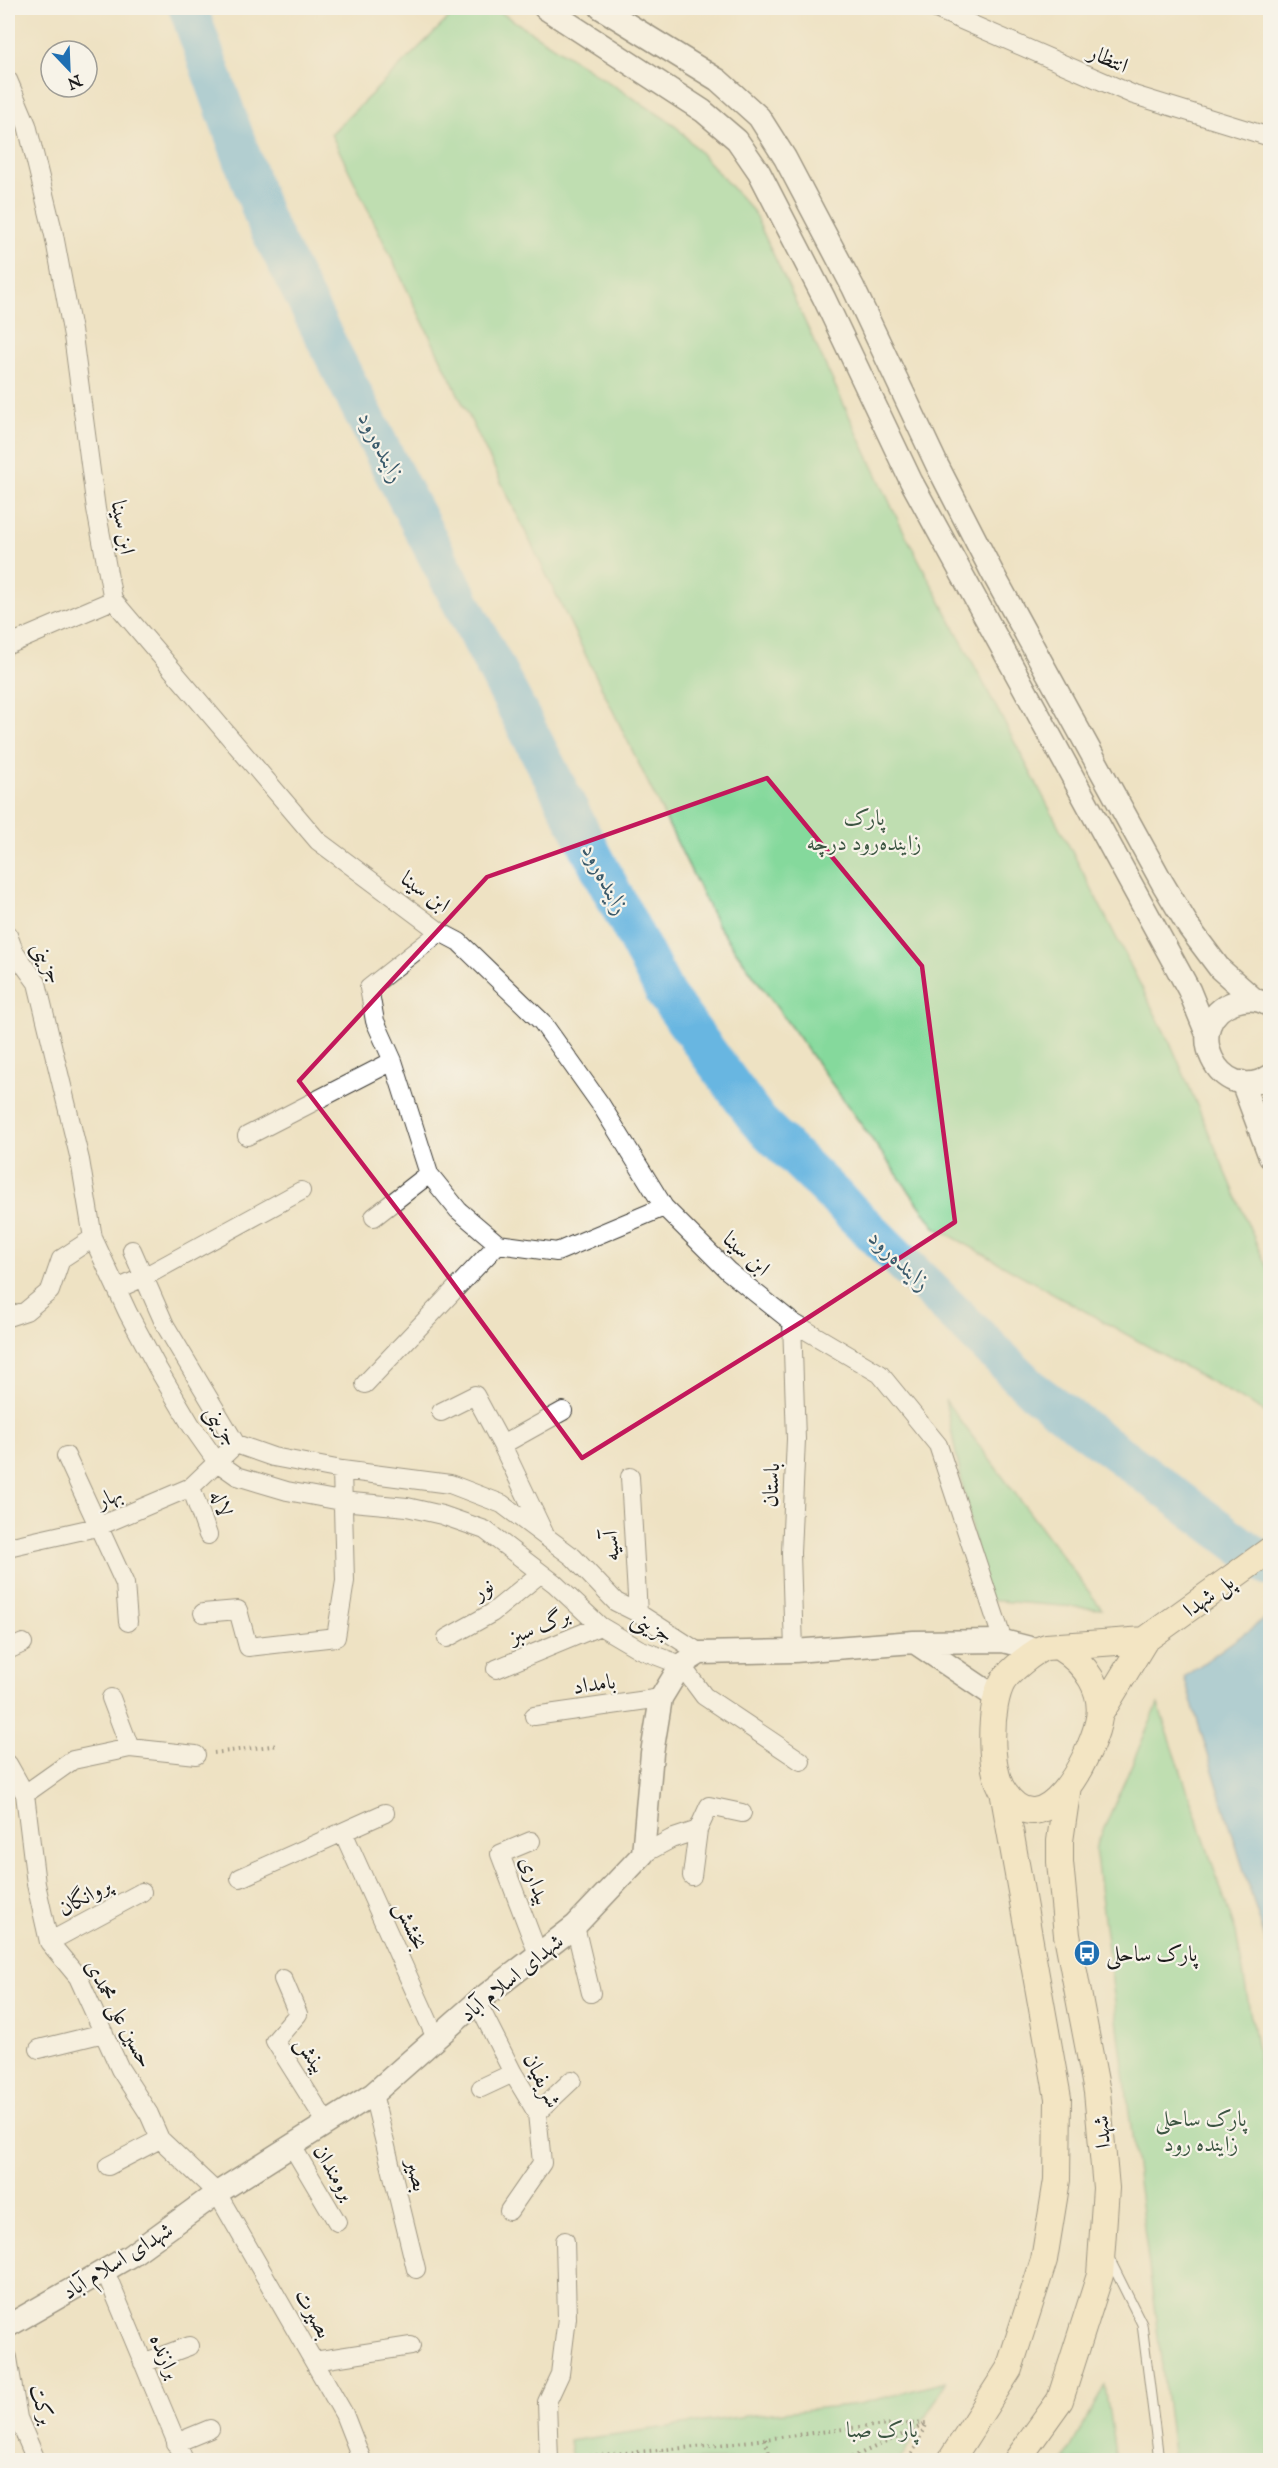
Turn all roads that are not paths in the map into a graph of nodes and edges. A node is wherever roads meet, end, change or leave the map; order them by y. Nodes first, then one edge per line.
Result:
1 (545, 8) edge
2 (934, 8) edge
3 (615, 12) edge
4 (602, 46) junction
5 (8, 80) edge
6 (1270, 137) edge
7 (113, 600) junction
8 (8, 645) edge
9 (440, 932) junction
10 (8, 935) edge
11 (1263, 1003) edge
12 (1207, 1035) junction
13 (393, 1061) junction
14 (1270, 1076) edge
15 (1242, 1082) junction
16 (247, 1136) dead end
17 (1270, 1157) edge
18 (429, 1174) junction
19 (301, 1191) dead end
20 (664, 1207) junction
21 (374, 1217) dead end
22 (93, 1239) junction
23 (498, 1244) junction
24 (132, 1250) dead end
25 (144, 1277) junction
26 (117, 1289) junction
27 (8, 1317) edge
28 (792, 1322) junction
29 (364, 1383) dead end
30 (563, 1410) dead end
31 (441, 1412) dead end
32 (236, 1444) junction
33 (502, 1445) junction
34 (66, 1456) dead end
35 (217, 1462) junction
36 (342, 1470) junction
37 (630, 1477) dead end
38 (450, 1484) junction
39 (191, 1486) junction
40 (341, 1501) junction
41 (442, 1515) junction
42 (97, 1527) junction
43 (208, 1535) dead end
44 (545, 1536) junction
45 (8, 1547) edge
46 (1270, 1550) edge
47 (541, 1573) junction
48 (203, 1613) dead end
49 (638, 1613) junction
50 (128, 1622) dead end
51 (600, 1626) junction
52 (447, 1638) dead end
53 (1145, 1640) junction
54 (1003, 1641) junction
55 (914, 1642) junction
56 (1049, 1648) junction
57 (794, 1651) junction
58 (690, 1659) junction
59 (496, 1669) dead end
60 (111, 1698) dead end
61 (660, 1698) junction
62 (997, 1698) junction
63 (1100, 1714) junction
64 (534, 1716) dead end
65 (130, 1748) junction
66 (196, 1755) road end
67 (801, 1761) dead end
68 (8, 1764) edge
69 (1068, 1786) junction
70 (1003, 1791) junction
71 (26, 1794) junction
72 (742, 1813) dead end
73 (386, 1814) dead end
74 (698, 1830) junction
75 (343, 1832) junction
76 (531, 1840) dead end
77 (643, 1854) junction
78 (692, 1876) dead end
79 (240, 1878) dead end
80 (142, 1892) dead end
81 (575, 1926) junction
82 (49, 1942) junction
83 (538, 1954) junction
84 (283, 1979) dead end
85 (591, 1993) dead end
86 (477, 2002) junction
87 (104, 2033) junction
88 (436, 2038) junction
89 (39, 2049) dead end
90 (513, 2073) junction
91 (572, 2080) dead end
92 (481, 2088) dead end
93 (373, 2094) junction
94 (537, 2113) junction
95 (326, 2122) junction
96 (160, 2139) junction
97 (292, 2146) junction
98 (108, 2166) dead end
99 (217, 2193) junction
100 (509, 2211) dead end
101 (337, 2222) dead end
102 (565, 2241) dead end
103 (1102, 2243) junction
104 (416, 2269) dead end
105 (105, 2271) junction
106 (8, 2326) edge
107 (189, 2346) dead end
108 (411, 2346) dead end
109 (8, 2358) edge
110 (314, 2361) junction
111 (143, 2363) junction
112 (210, 2429) dead end
113 (176, 2443) junction
114 (36, 2460) edge
115 (184, 2460) edge
116 (362, 2460) edge
117 (549, 2460) edge
118 (951, 2460) edge
119 (1017, 2460) edge
120 (1160, 2460) edge

1 - 4 street
2 - 6 street, انتظار
3 - 4 street
3 - 11 street
4 - 12 street
5 - 7 street, ابن سینا
7 - 8 street
7 - 9 street, ابن سینا
9 - 13 street
9 - 20 street, ابن سینا
10 - 22 street, جزینی
11 - 12 street
12 - 15 street
13 - 16 street
13 - 18 street
14 - 15 street
15 - 17 street
18 - 21 street
18 - 23 street
19 - 25 street
20 - 23 street
20 - 28 street, ابن سینا
22 - 26 street, جزینی
22 - 27 street
23 - 29 street
24 - 25 street
25 - 26 street
25 - 32 street
26 - 35 street, جزینی
28 - 54 street, ابن سینا
28 - 57 street, باستان
30 - 33 street
31 - 33 street
32 - 35 street, بهار
32 - 36 street
33 - 44 street
34 - 42 street
35 - 39 street, بهار
35 - 40 street, جزینی
36 - 38 street
36 - 40 street
37 - 49 street, آسیه
38 - 41 street
38 - 44 street
39 - 42 street, بهار
39 - 43 street, لاله
40 - 41 street, جزینی
40 - 48 street
41 - 47 street, جزینی
42 - 45 street, بهار
42 - 50 street
44 - 49 street
46 - 53 main road, پل شهدا
47 - 51 street, جزینی
47 - 52 street, نور
49 - 58 street
51 - 58 street, جزینی
51 - 59 street, برگ سبز
53 - 56 main road
53 - 63 main road
54 - 55 street
54 - 56 street
55 - 57 street
55 - 62 street
56 - 62 main road
56 - 63 main road
57 - 58 street
58 - 61 street
58 - 67 street
60 - 65 street
61 - 64 street, بامداد
61 - 77 street
62 - 70 main road
63 - 69 main road
65 - 66 street
65 - 71 street
68 - 71 street, حسین علی محمدی
69 - 70 main road
69 - 103 main road, شهدا
70 - 118 main road, شهدا
71 - 82 street, حسین علی محمدی
72 - 74 street
73 - 75 street
74 - 77 street
74 - 78 street
75 - 79 street
75 - 88 street, بخشش
76 - 83 street, بیداری
77 - 81 street, شهدای اسلام آباد
80 - 82 street, پروانگان
81 - 83 street, شهدای اسلام آباد
81 - 85 street
82 - 87 street, حسین علی محمدی
83 - 86 street, شهدای اسلام آباد
84 - 95 street, بینش
86 - 88 street, شهدای اسلام آباد
86 - 90 street, شریفیان
87 - 89 street
87 - 96 street, حسین علی محمدی
88 - 93 street, شهدای اسلام آباد
90 - 92 street
90 - 94 street, شریفیان
91 - 94 street
93 - 95 street, شهدای اسلام آباد
93 - 104 street, بصیر
94 - 100 street, شریفیان
95 - 97 street, شهدای اسلام آباد
96 - 98 street
96 - 99 street, حسین علی محمدی
97 - 99 street, شهدای اسلام آباد
97 - 101 street, برومندان
99 - 105 street, شهدای اسلام آباد
99 - 110 street, بصیرت
102 - 117 street
103 - 119 main road, شهدا
103 - 120 lane
105 - 106 street, شهدای اسلام آباد
105 - 111 street, برازنده
107 - 111 street
108 - 110 street
109 - 114 street, برکت
110 - 116 street, بصیرت
111 - 113 street, برازنده
112 - 113 street
113 - 115 street, برازنده

